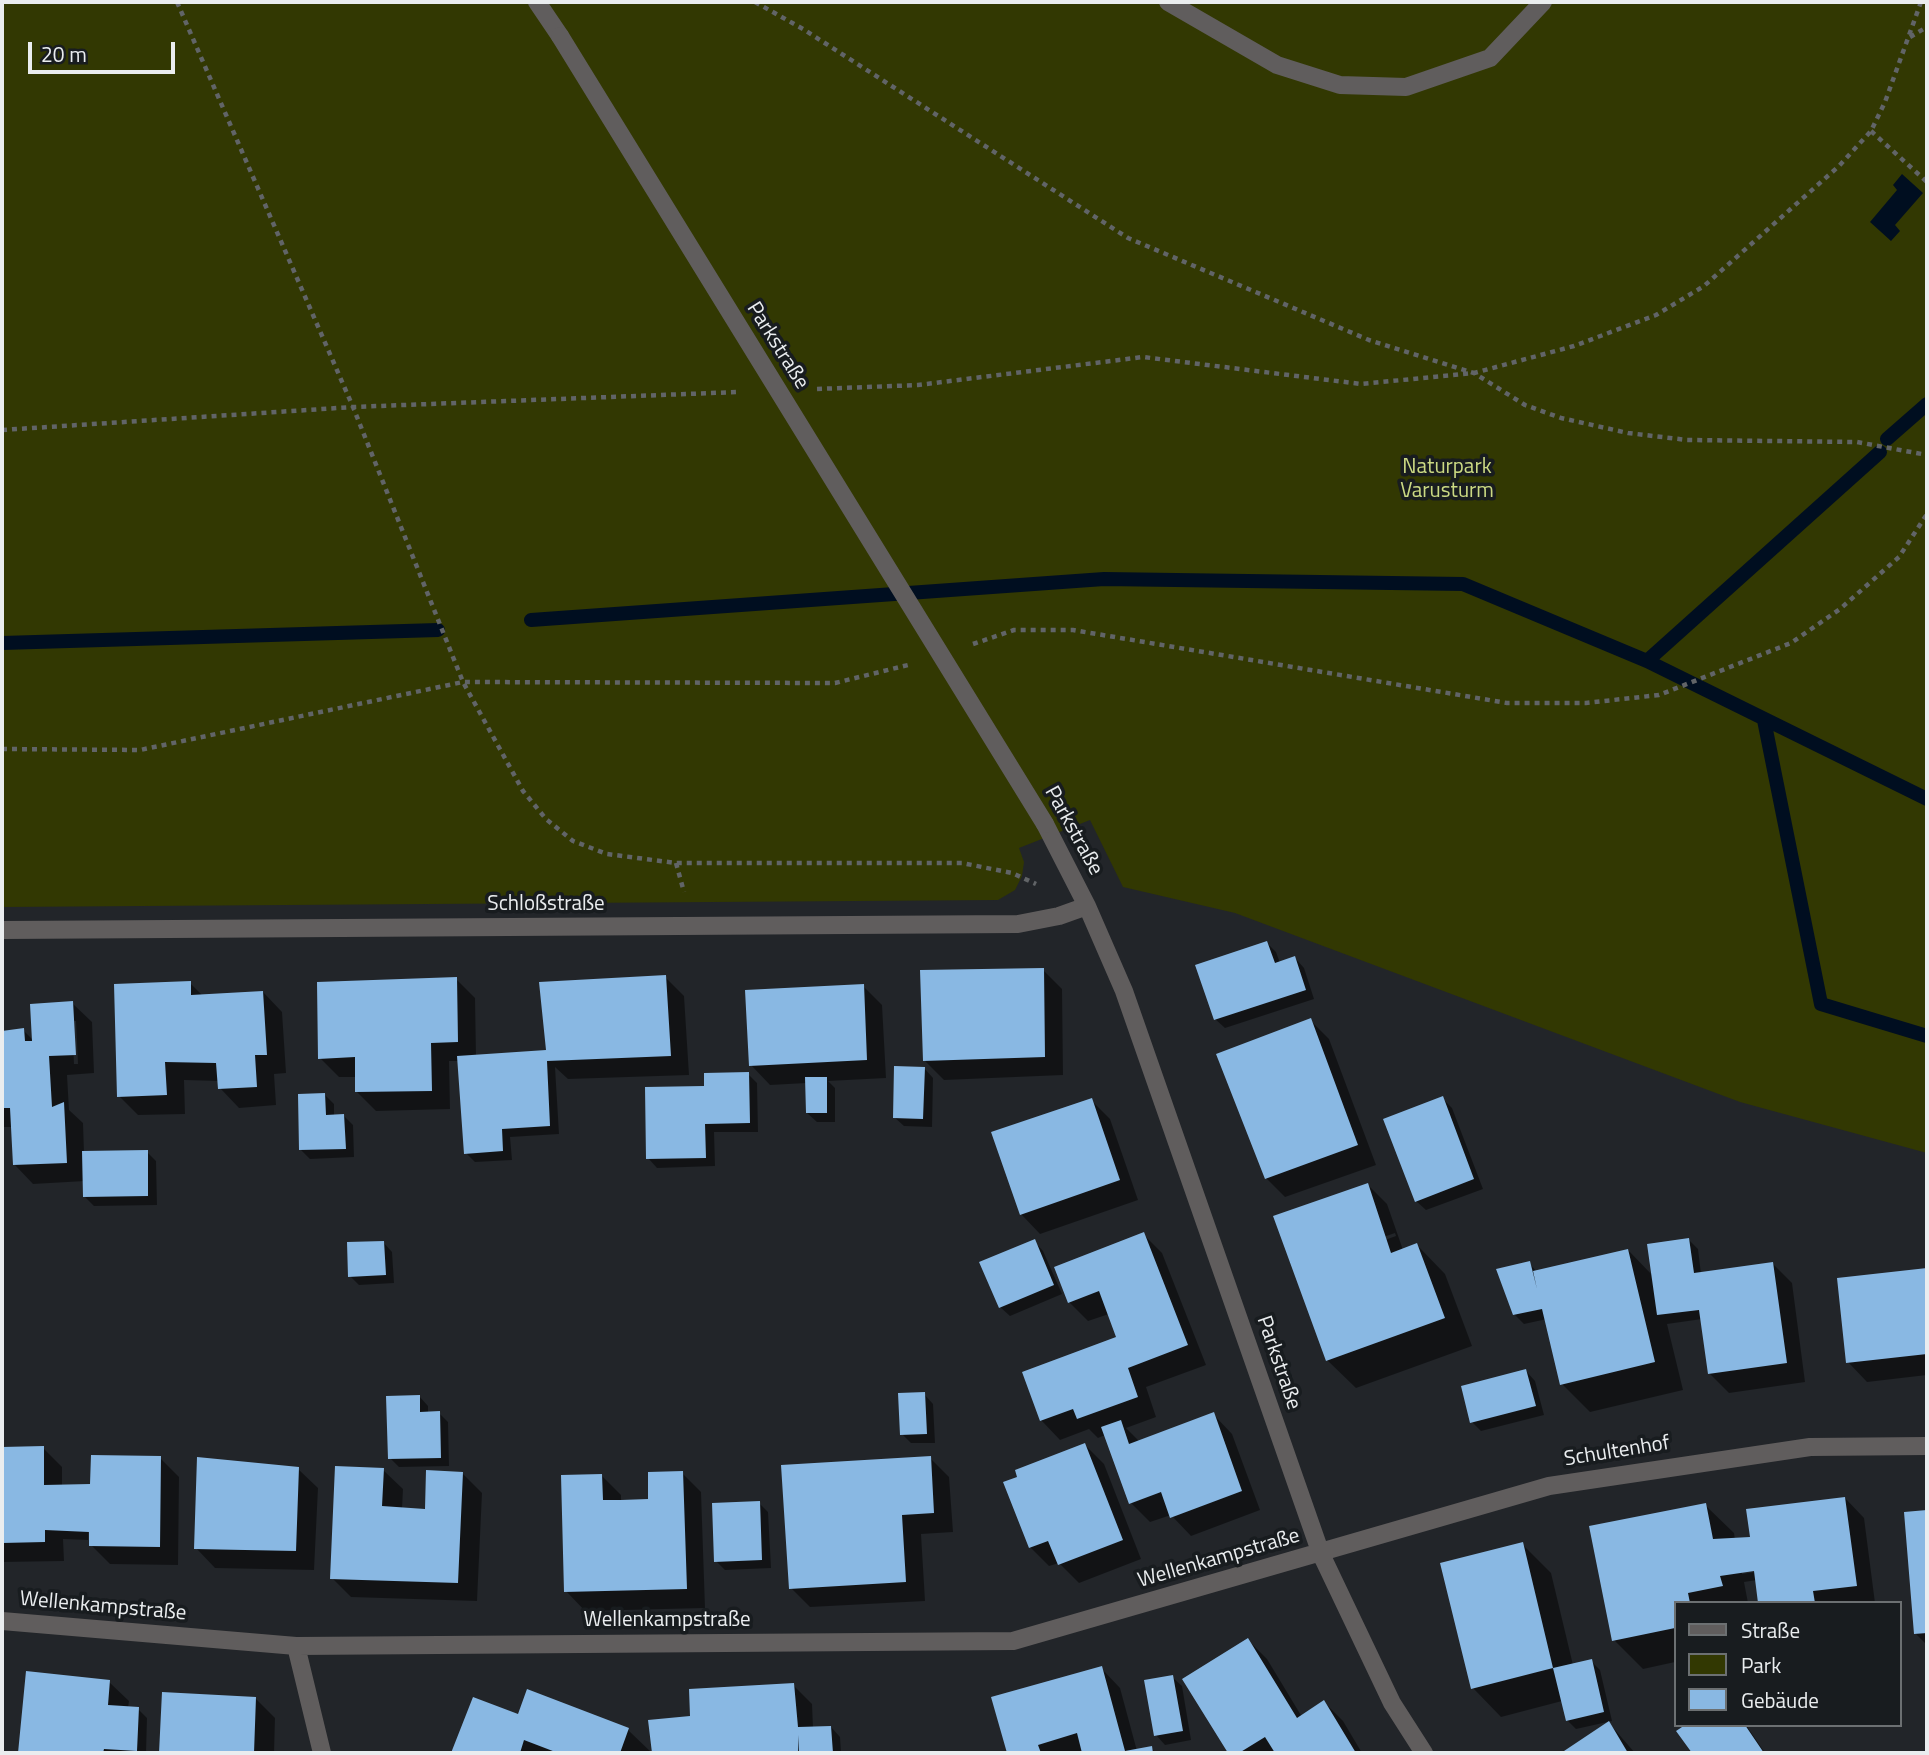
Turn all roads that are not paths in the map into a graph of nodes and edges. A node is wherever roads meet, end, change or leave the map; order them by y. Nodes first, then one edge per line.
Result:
1 (537, 2) edge
2 (1168, 2) edge
3 (1543, 2) edge
4 (1087, 905) junction
5 (2, 930) edge
6 (1927, 1446) edge
7 (1321, 1554) junction
8 (2, 1621) edge
9 (296, 1646) junction
10 (322, 1753) edge
11 (1424, 1753) edge

1 - 4 street, Parkstraße, bridge
2 - 3 street
4 - 5 street, Schloßstraße
4 - 7 street, Parkstraße
6 - 7 street, Schultenhof
7 - 9 street, Wellenkampstraße
7 - 11 street, Parkstraße
8 - 9 street, Wellenkampstraße
9 - 10 street

